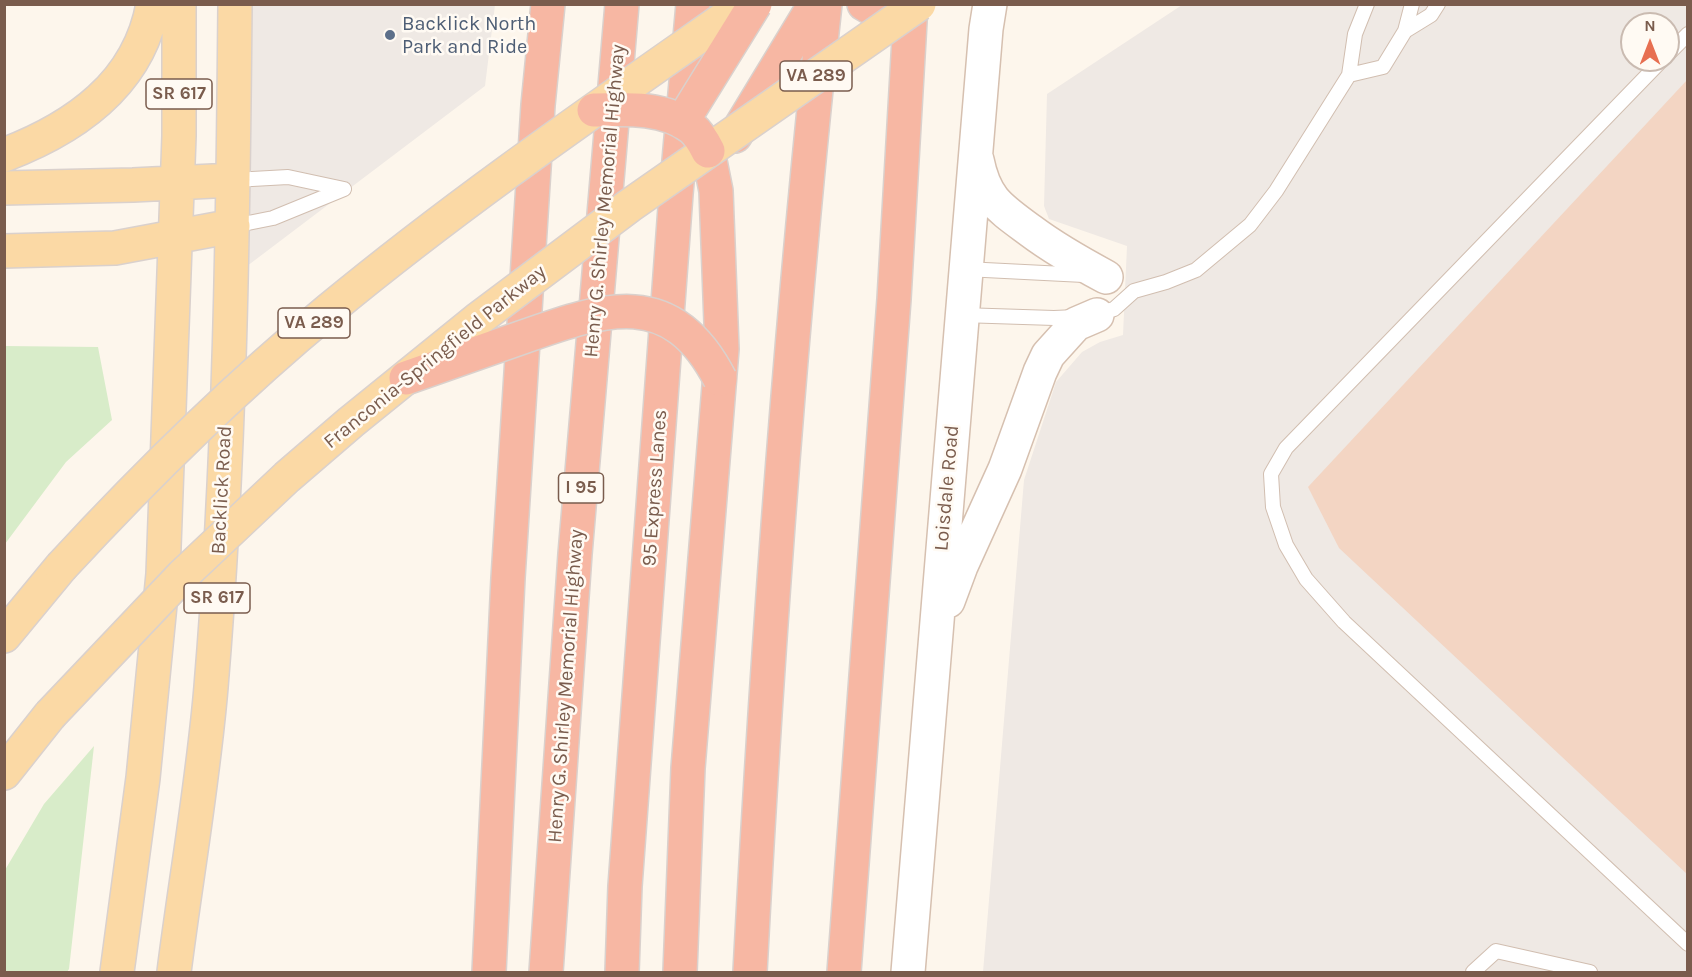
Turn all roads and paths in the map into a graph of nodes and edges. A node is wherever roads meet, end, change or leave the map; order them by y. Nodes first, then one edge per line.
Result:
1 (153, 4) edge
2 (179, 4) edge
3 (235, 4) edge
4 (548, 4) edge
5 (622, 4) edge
6 (693, 4) edge
7 (746, 4) edge
8 (755, 4) edge
9 (815, 4) edge
10 (825, 4) edge
11 (864, 4) edge
12 (990, 4) edge
13 (1367, 4) edge
14 (1412, 4) edge
15 (1438, 4) edge
16 (908, 10) edge
17 (1405, 31) junction
18 (1650, 72) edge
19 (1349, 75) junction
20 (594, 110) junction
21 (682, 122) junction
22 (738, 129) junction
23 (708, 151) junction
24 (976, 152) junction
25 (4, 155) edge
26 (233, 180) junction
27 (177, 183) junction
28 (4, 188) edge
29 (716, 191) junction
30 (629, 206) junction
31 (233, 226) junction
32 (176, 237) junction
33 (4, 251) edge
34 (965, 269) junction
35 (1120, 284) junction
36 (961, 315) junction
37 (1097, 315) junction
38 (406, 378) junction
39 (720, 379) junction
40 (4, 636) edge
41 (932, 664) junction
42 (4, 773) edge
43 (1688, 944) edge
44 (117, 972) edge
45 (174, 972) edge
46 (489, 972) edge
47 (546, 972) edge
48 (622, 972) edge
49 (680, 972) edge
50 (750, 972) edge
51 (844, 972) edge
52 (908, 972) edge
53 (1473, 972) edge
54 (1590, 972) edge

1 - 25 main road
2 - 27 main road, SR 617
3 - 26 main road, Backlick Road / SR 617
4 - 46 highway
5 - 47 highway, Henry G. Shirley Memorial Highway / I 95
6 - 48 highway, 95 Express Lanes
7 - 20 main road, VA 289, bridge
8 - 21 highway, bridge
9 - 22 highway
10 - 50 highway
11 - 16 highway
12 - 24 main road, Loisdale Road
13 - 19 lane
14 - 17 lane
15 - 17 lane
16 - 22 main road, Franconia-Springfield Parkway / VA 289, bridge
16 - 51 highway
17 - 19 lane
18 - 43 lane
19 - 35 lane
20 - 21 highway, bridge
20 - 40 main road, VA 289, bridge
21 - 23 highway, bridge
21 - 30 highway, bridge
22 - 23 main road, Franconia-Springfield Parkway / VA 289, bridge
22 - 29 highway
23 - 29 highway
23 - 30 main road, Franconia-Springfield Parkway / VA 289, bridge
24 - 34 main road, Loisdale Road
24 - 35 main road
26 - 27 main road
26 - 31 main road, Backlick Road / SR 617
26 - 31 lane
27 - 28 main road
27 - 32 main road, SR 617
29 - 39 highway
30 - 38 main road, Franconia-Springfield Parkway / VA 289, bridge
31 - 32 main road
31 - 45 main road, Backlick Road / SR 617
32 - 33 main road
32 - 44 main road, SR 617
34 - 35 lane
34 - 36 main road, Loisdale Road
35 - 37 lane
36 - 37 lane
36 - 41 main road, Loisdale Road
37 - 41 main road
38 - 39 highway, bridge
38 - 42 main road, Franconia-Springfield Parkway / VA 289, bridge
39 - 49 highway
41 - 52 main road, Loisdale Road
53 - 54 lane

